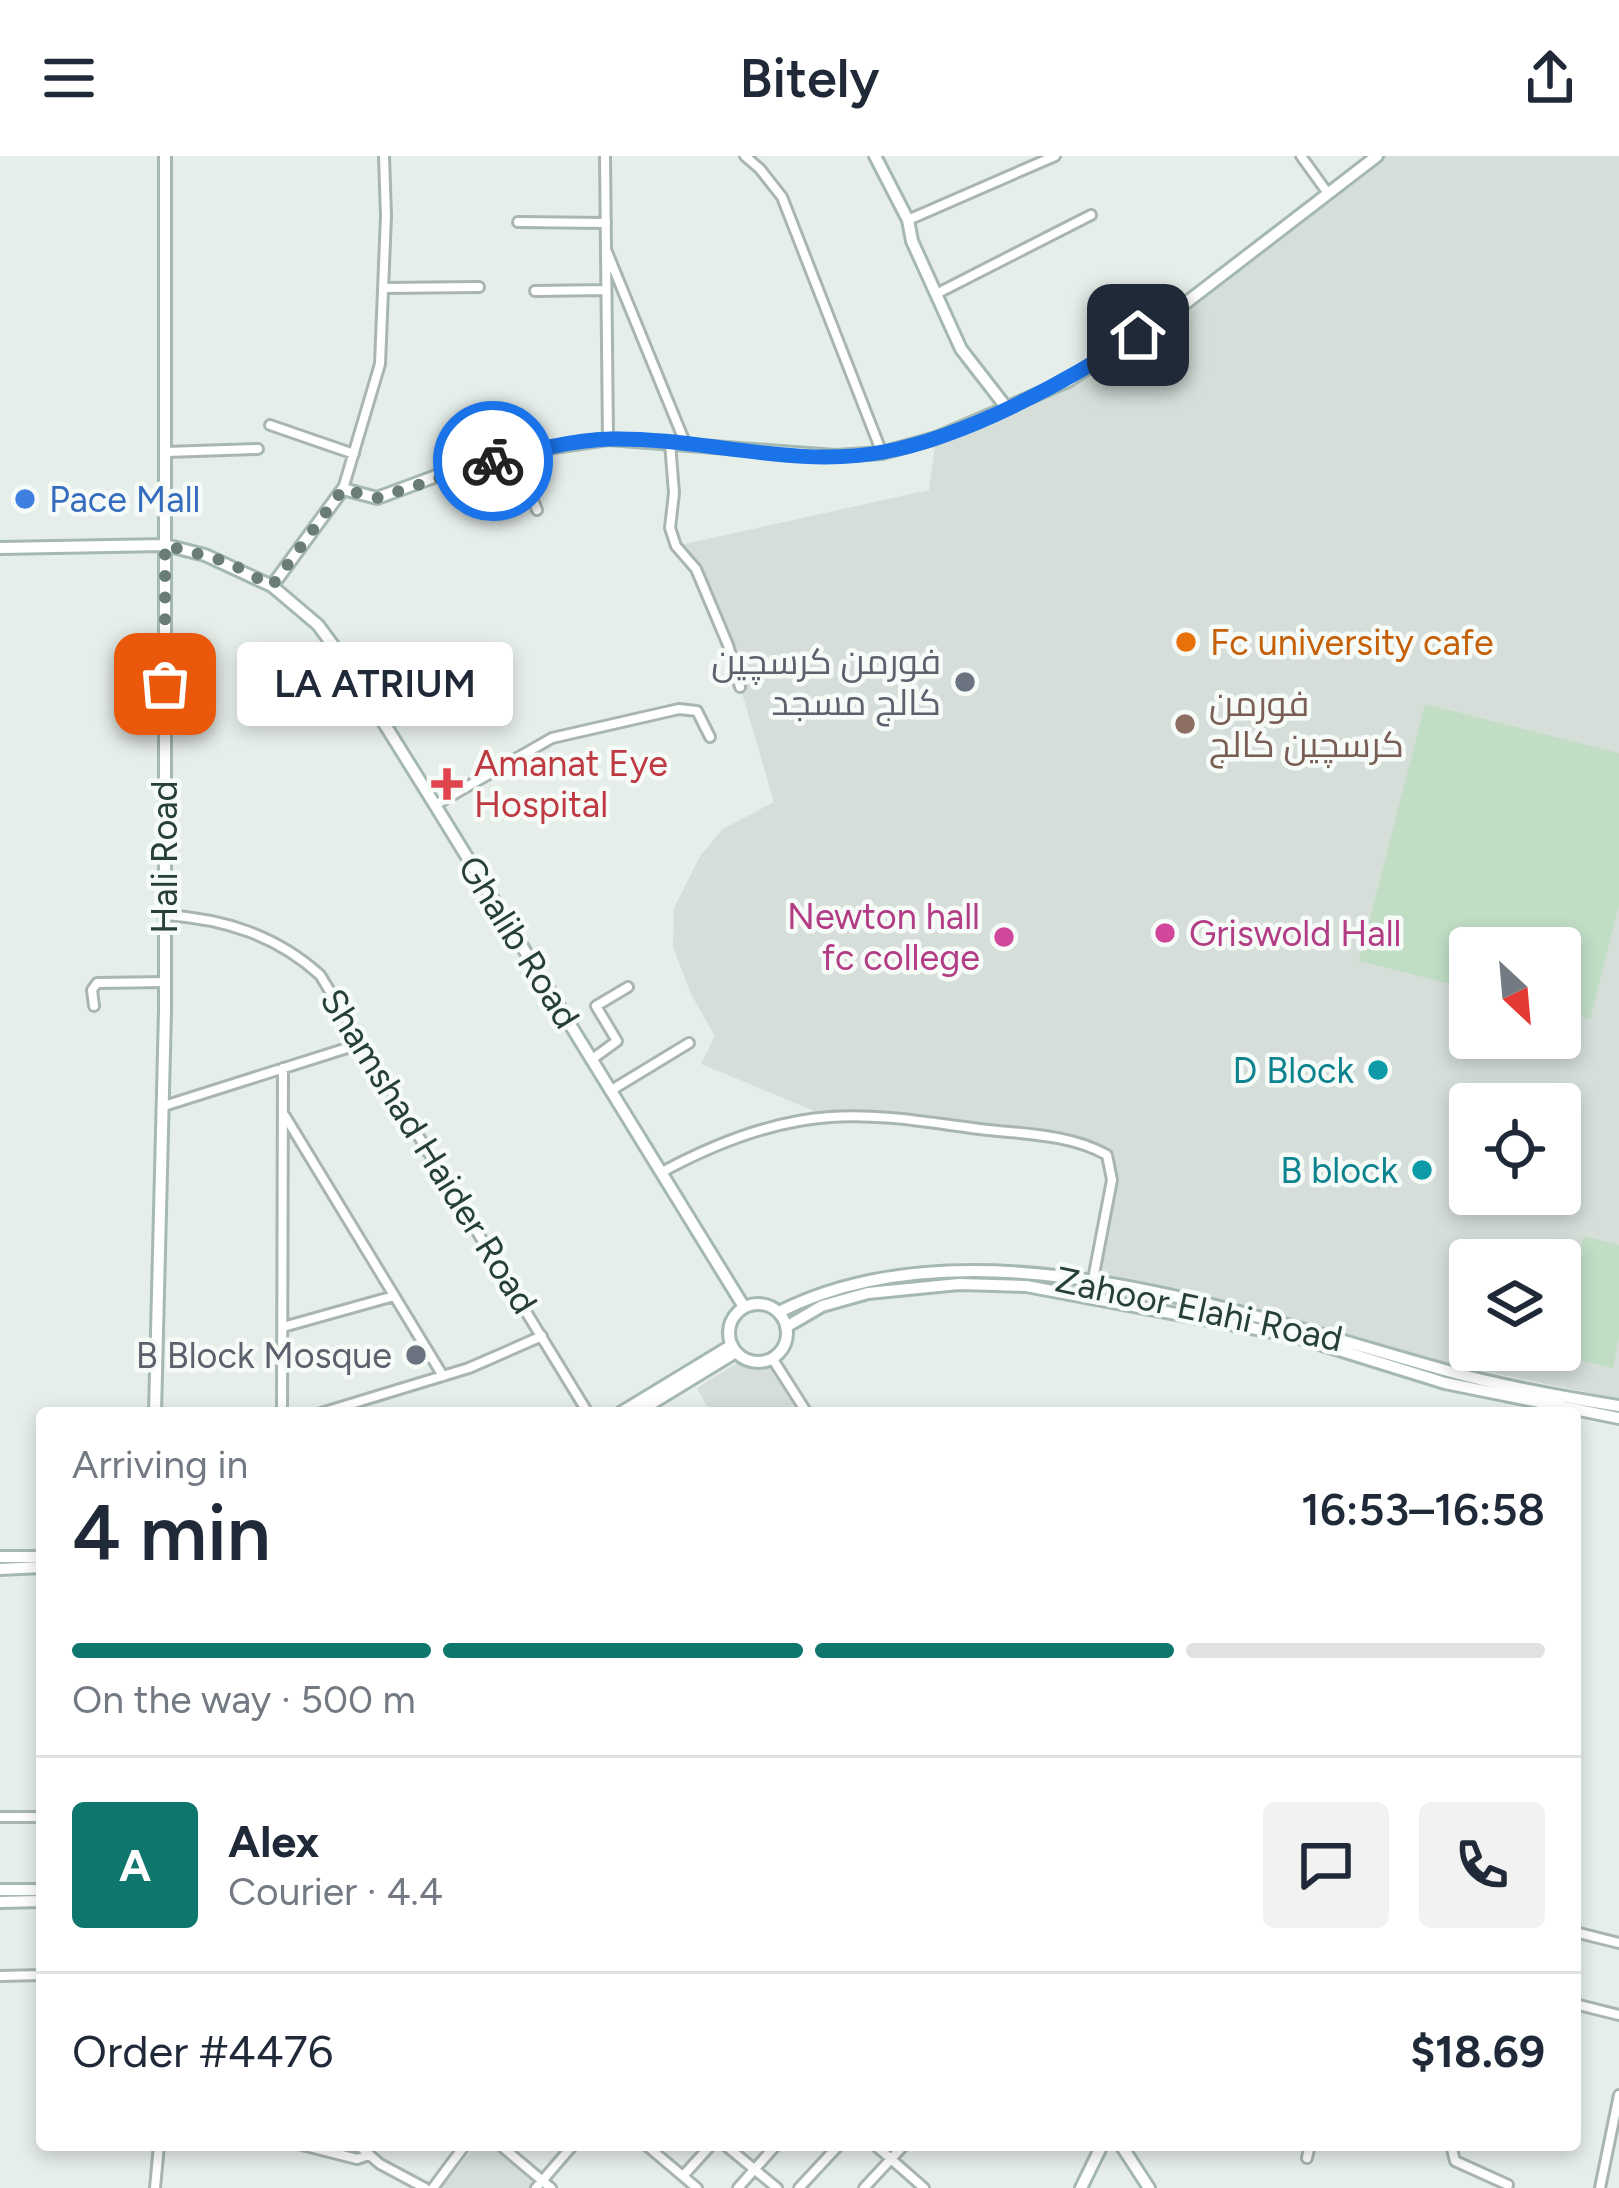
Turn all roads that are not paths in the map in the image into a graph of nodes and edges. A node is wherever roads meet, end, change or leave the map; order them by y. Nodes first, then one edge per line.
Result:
1 (165, 156) edge
2 (384, 156) edge
3 (605, 156) edge
4 (745, 156) edge
5 (875, 156) edge
6 (1055, 156) edge
7 (1301, 156) edge
8 (1377, 156) edge
9 (1328, 192) junction
10 (1090, 215) dead end
11 (908, 220) junction
12 (518, 222) dead end
13 (606, 224) junction
14 (606, 248) junction
15 (478, 287) dead end
16 (383, 288) junction
17 (606, 290) junction
18 (535, 291) dead end
19 (936, 294) junction
20 (1006, 407) junction
21 (270, 425) dead end
22 (608, 439) junction
23 (670, 443) junction
24 (686, 445) junction
25 (257, 449) dead end
26 (166, 452) junction
27 (882, 453) junction
28 (354, 454) junction
29 (515, 455) junction
30 (343, 489) junction
31 (537, 510) dead end
32 (165, 545) junction
33 (0, 548) edge
34 (272, 586) junction
35 (349, 667) junction
36 (740, 687) dead end
37 (276, 716) dead end
38 (710, 736) dead end
39 (435, 805) junction
40 (164, 915) junction
41 (165, 982) junction
42 (628, 987) dead end
43 (94, 1006) dead end
44 (689, 1042) dead end
45 (360, 1044) junction
46 (591, 1060) junction
47 (284, 1068) junction
48 (610, 1090) junction
49 (164, 1106) junction
50 (283, 1113) junction
51 (661, 1173) junction
52 (1093, 1282) junction
53 (394, 1295) junction
54 (1090, 1295) junction
55 (744, 1307) junction
56 (779, 1312) junction
57 (283, 1327) junction
58 (787, 1327) junction
59 (542, 1336) junction
60 (734, 1348) junction
61 (772, 1358) junction
62 (442, 1376) junction
63 (657, 1396) junction
64 (364, 1400) junction
65 (1524, 1401) edge
66 (1619, 1406) edge
67 (155, 1407) edge
68 (282, 1407) edge
69 (340, 1407) edge
70 (367, 1407) edge
71 (584, 1407) edge
72 (633, 1407) edge
73 (643, 1407) edge
74 (664, 1407) edge
75 (803, 1407) edge
76 (1558, 1407) edge
77 (1581, 1411) edge
78 (1619, 1418) edge
79 (0, 1557) edge
80 (36, 1557) edge
81 (36, 1567) edge
82 (0, 1569) edge
83 (0, 1817) edge
84 (36, 1817) edge
85 (0, 1890) edge
86 (36, 1890) edge
87 (36, 1901) edge
88 (0, 1902) edge
89 (1581, 1934) edge
90 (1619, 1943) edge
91 (36, 1975) edge
92 (0, 1976) edge
93 (1581, 2005) edge
94 (1619, 2015) edge
95 (1619, 2095) edge
96 (158, 2151) edge
97 (327, 2151) edge
98 (365, 2151) edge
99 (460, 2151) edge
100 (506, 2151) edge
101 (568, 2151) edge
102 (653, 2151) edge
103 (706, 2151) edge
104 (732, 2151) edge
105 (770, 2151) edge
106 (833, 2151) edge
107 (882, 2151) edge
108 (898, 2151) edge
109 (1099, 2151) edge
110 (1125, 2151) edge
111 (1309, 2151) edge
112 (1452, 2151) edge
113 (369, 2155) junction
114 (1307, 2158) dead end
115 (891, 2159) junction
116 (753, 2170) junction
117 (683, 2176) junction
118 (539, 2184) edge
119 (1508, 2185) edge
120 (155, 2188) edge
121 (429, 2188) edge
122 (551, 2188) edge
123 (697, 2188) edge
124 (738, 2188) edge
125 (777, 2188) edge
126 (799, 2188) edge
127 (864, 2188) edge
128 (924, 2188) edge
129 (1082, 2188) edge
130 (1149, 2188) edge
131 (1600, 2188) edge

1 - 26 street, Hali Road
2 - 16 street
3 - 13 street
4 - 27 street
5 - 11 street
6 - 11 street
7 - 9 street
8 - 9 street
9 - 20 street
10 - 19 street
11 - 19 street
12 - 13 street
13 - 14 street
14 - 17 street
14 - 24 street
15 - 16 street
16 - 28 street
17 - 18 street
17 - 22 street
19 - 20 street
20 - 27 street
21 - 28 street
22 - 23 street
22 - 29 street
23 - 24 street
23 - 36 street
24 - 27 street
25 - 26 street
26 - 32 street, Hali Road
28 - 30 street
29 - 30 street
29 - 31 street
30 - 34 street
32 - 33 street, Ghalib Road
32 - 34 street, Ghalib Road
32 - 40 street, Hali Road
34 - 35 street, Ghalib Road
35 - 37 street
35 - 39 street, Ghalib Road
38 - 39 street
39 - 46 street, Ghalib Road
40 - 41 street, Hali Road
40 - 45 street, Shamshad Haider Road
41 - 43 street
41 - 49 street, Hali Road
42 - 46 street
44 - 48 street
45 - 47 street
45 - 59 street, Shamshad Haider Road
46 - 48 street, Ghalib Road
47 - 49 street
47 - 50 street
48 - 51 street, Ghalib Road
49 - 67 street, Hali Road
50 - 53 street
50 - 57 street
51 - 52 street
51 - 55 street, Ghalib Road
52 - 54 street
52 - 56 street, Zahoor Elahi Road
52 - 65 street, Zahoor Elahi Road
53 - 57 street
53 - 62 street
54 - 58 street, Zahoor Elahi Road
54 - 65 street, Zahoor Elahi Road
55 - 56 street
55 - 60 street
56 - 58 street
57 - 68 street
58 - 61 street
59 - 62 street
59 - 71 street, Shamshad Haider Road
60 - 61 street
60 - 63 street
61 - 75 street
62 - 64 street
63 - 72 street
63 - 73 street
63 - 74 street
64 - 69 street
64 - 70 street
65 - 66 street, Zahoor Elahi Road
65 - 76 street, Zahoor Elahi Road
77 - 78 street, Zahoor Elahi Road
79 - 80 street
81 - 82 street
83 - 84 street
85 - 86 street
87 - 88 street
89 - 90 street
91 - 92 street
93 - 94 street
95 - 131 street
96 - 120 street
97 - 113 street
98 - 113 street
99 - 121 street
100 - 118 street
101 - 118 street
102 - 117 street
103 - 117 street
104 - 116 street
105 - 116 street
106 - 126 street
107 - 115 street
108 - 115 street
109 - 129 street
110 - 130 street
111 - 114 street
112 - 119 street
113 - 121 street
115 - 127 street
115 - 128 street
116 - 124 street
116 - 125 street
117 - 123 street
118 - 122 street

